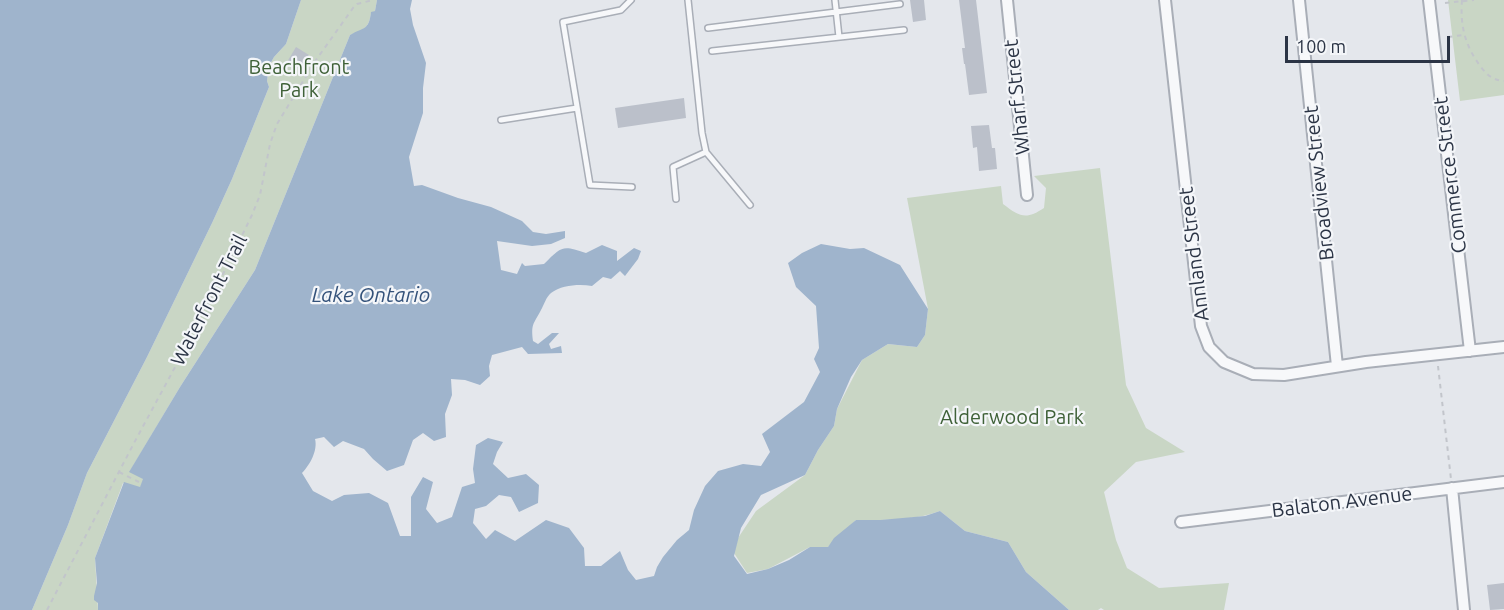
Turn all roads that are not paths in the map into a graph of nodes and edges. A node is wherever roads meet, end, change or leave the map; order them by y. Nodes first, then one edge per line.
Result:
1 (631, 0) edge
2 (688, 0) edge
3 (835, 0) edge
4 (1007, 0) edge
5 (1165, 0) edge
6 (1299, 0) edge
7 (1429, 0) edge
8 (900, 4) dead end
9 (837, 12) junction
10 (708, 28) dead end
11 (904, 30) dead end
12 (839, 37) junction
13 (712, 51) dead end
14 (577, 108) junction
15 (501, 120) dead end
16 (706, 152) junction
17 (632, 187) dead end
18 (1027, 195) dead end
19 (676, 199) dead end
20 (750, 205) dead end
21 (1504, 347) edge
22 (1470, 351) junction
23 (1337, 366) junction
24 (1504, 482) edge
25 (1452, 488) junction
26 (1181, 522) dead end
27 (1464, 610) edge

1 - 14 lane
2 - 16 lane
3 - 9 lane
4 - 18 street, Wharf Street
5 - 23 street, Annland Street
6 - 23 street, Broadview Street
7 - 22 street, Commerce Street
8 - 9 lane
9 - 10 lane
9 - 12 lane
11 - 12 lane
12 - 13 lane
14 - 15 lane
14 - 17 lane
16 - 19 lane
16 - 20 lane
21 - 22 street, Annland Street
22 - 23 street, Annland Street
24 - 25 street, Balaton Avenue
25 - 26 street, Balaton Avenue
25 - 27 street

